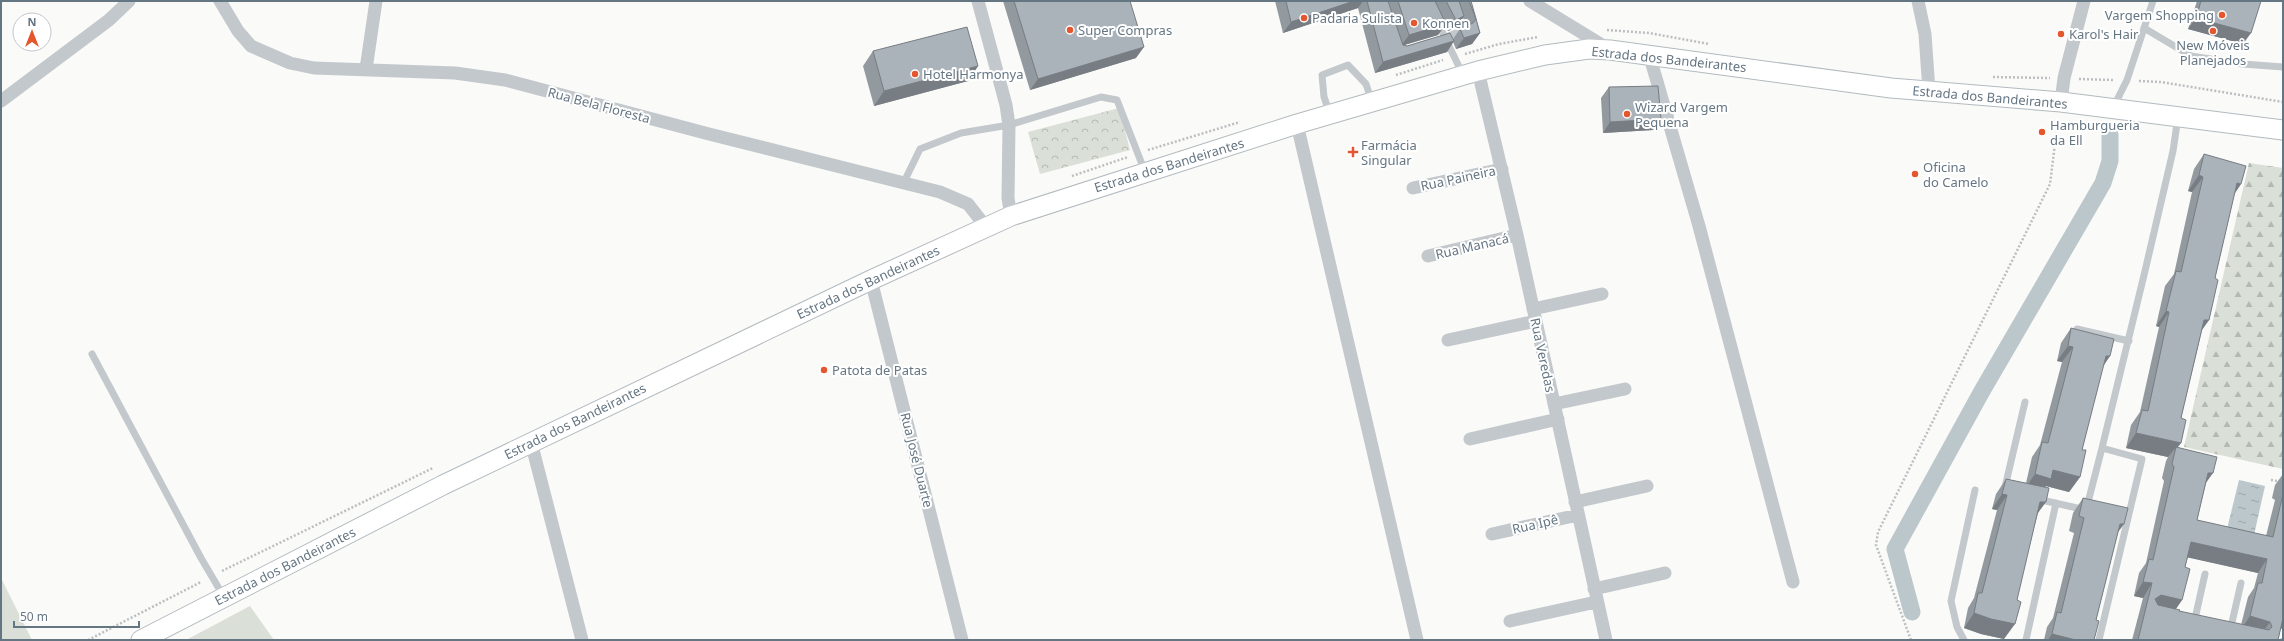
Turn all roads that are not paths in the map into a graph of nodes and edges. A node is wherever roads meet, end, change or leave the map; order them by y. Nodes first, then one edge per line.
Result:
1 (129, 1) edge
2 (220, 1) edge
3 (376, 1) edge
4 (978, 1) edge
5 (1452, 1) edge
6 (1530, 1) edge
7 (1918, 1) edge
8 (2084, 1) edge
9 (2153, 1) edge
10 (1434, 13) edge
11 (2144, 28) junction
12 (1442, 39) junction
13 (1610, 50) junction
14 (1649, 54) junction
15 (2283, 67) edge
16 (366, 70) junction
17 (1471, 74) junction
18 (1929, 91) junction
19 (1, 101) edge
20 (1372, 102) junction
21 (2061, 102) junction
22 (2113, 108) junction
23 (1330, 114) junction
24 (2178, 117) junction
25 (1297, 124) junction
26 (1009, 126) junction
27 (2283, 130) edge
28 (1502, 169) junction
29 (1145, 172) junction
30 (904, 182) junction
31 (1413, 188) dead end
32 (1011, 216) junction
33 (986, 227) junction
34 (1517, 235) junction
35 (1428, 256) dead end
36 (871, 280) junction
37 (1602, 294) dead end
38 (1535, 315) junction
39 (2077, 329) edge
40 (1448, 340) dead end
41 (2129, 341) junction
42 (92, 354) dead end
43 (1625, 389) dead end
44 (2025, 402) dead end
45 (1554, 404) junction
46 (1558, 420) junction
47 (1470, 439) dead end
48 (531, 442) junction
49 (2102, 448) junction
50 (1646, 486) dead end
51 (1975, 490) dead end
52 (2012, 492) edge
53 (2027, 496) edge
54 (2056, 503) junction
55 (1576, 508) junction
56 (1492, 534) dead end
57 (1665, 573) dead end
58 (2205, 574) dead end
59 (1793, 582) dead end
60 (2241, 583) dead end
61 (1594, 589) junction
62 (224, 597) junction
63 (1596, 602) junction
64 (1510, 621) dead end
65 (2193, 625) edge
66 (2229, 633) edge
67 (141, 640) edge
68 (582, 640) edge
69 (962, 640) edge
70 (1417, 640) edge
71 (1606, 640) edge
72 (1964, 640) edge
73 (2026, 640) edge
74 (2100, 640) edge

1 - 19 street
2 - 16 street, Rua Bela Floresta
3 - 16 street
4 - 26 street
5 - 12 lane
6 - 13 street
7 - 18 street
8 - 21 street
9 - 11 lane
10 - 12 lane
11 - 15 lane
11 - 22 lane
12 - 17 lane
13 - 14 main road, Estrada dos Bandeirantes
13 - 17 main road, Estrada dos Bandeirantes
14 - 18 main road, Estrada dos Bandeirantes
14 - 59 street
16 - 30 street, Rua Bela Floresta
17 - 20 main road, Estrada dos Bandeirantes
17 - 28 street, Rua Veredas
18 - 21 main road, Estrada dos Bandeirantes
20 - 23 main road, Estrada dos Bandeirantes
20 - 23 lane
21 - 22 main road, Estrada dos Bandeirantes
22 - 24 main road, Estrada dos Bandeirantes
23 - 25 main road, Estrada dos Bandeirantes
24 - 27 main road, Estrada dos Bandeirantes
24 - 41 lane
25 - 29 main road, Estrada dos Bandeirantes
25 - 70 street
26 - 29 lane
26 - 30 lane
26 - 32 street
28 - 31 street, Rua Paineira
28 - 34 street, Rua Veredas
29 - 32 main road, Estrada dos Bandeirantes
30 - 33 street, Rua Bela Floresta
32 - 33 main road, Estrada dos Bandeirantes
33 - 36 main road, Estrada dos Bandeirantes
34 - 35 street, Rua Manacá
34 - 38 street, Rua Veredas
36 - 48 main road, Estrada dos Bandeirantes
36 - 69 street, Rua José Duarte
37 - 38 street
38 - 40 street
38 - 45 street, Rua Veredas
39 - 41 lane
41 - 49 lane
42 - 62 lane
43 - 45 street
44 - 52 lane
45 - 46 street, Rua Veredas
46 - 47 street
46 - 55 street, Rua Veredas
48 - 62 main road, Estrada dos Bandeirantes
48 - 68 street
49 - 54 lane
49 - 74 lane
50 - 55 street, Rua Ipê
51 - 72 lane
53 - 54 lane
54 - 73 lane
55 - 56 street, Rua Ipê
55 - 61 street, Rua Veredas
57 - 61 street
58 - 65 lane
60 - 66 lane
61 - 63 street, Rua Veredas
62 - 67 main road, Estrada dos Bandeirantes
63 - 64 street
63 - 71 street, Rua Veredas

